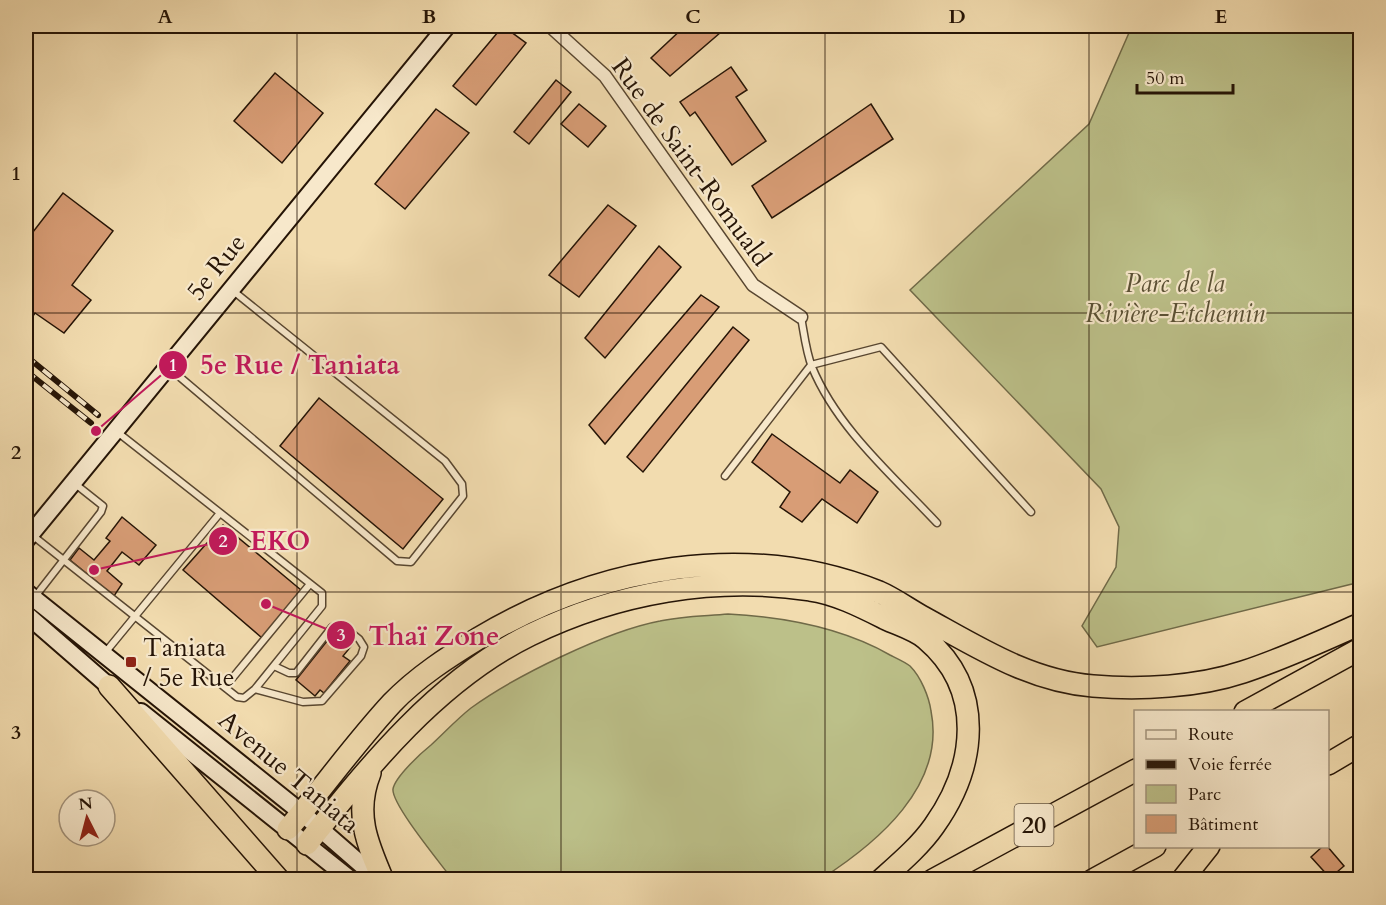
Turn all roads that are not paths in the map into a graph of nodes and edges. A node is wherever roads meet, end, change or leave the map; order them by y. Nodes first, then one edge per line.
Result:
1 (447, 26) edge
2 (550, 26) edge
3 (231, 290) junction
4 (801, 317) joint
5 (811, 365) junction
6 (167, 367) junction
7 (116, 430) junction
8 (725, 476) dead end
9 (73, 482) junction
10 (1031, 512) dead end
11 (220, 513) junction
12 (937, 523) dead end
13 (28, 537) edge
14 (63, 560) junction
15 (309, 584) junction
16 (30, 595) edge
17 (26, 614) edge
18 (135, 616) junction
19 (1360, 624) edge
20 (1360, 649) edge
21 (104, 654) junction
22 (274, 666) junction
23 (109, 687) junction
24 (225, 687) junction
25 (255, 689) junction
26 (1247, 710) edge
27 (1360, 731) edge
28 (1360, 745) edge
29 (1329, 749) edge
30 (1329, 763) edge
31 (373, 764) junction
32 (1134, 771) edge
33 (302, 813) junction
34 (288, 829) junction
35 (313, 836) junction
36 (1151, 848) edge
37 (1207, 848) edge
38 (279, 879) edge
39 (351, 879) edge
40 (379, 879) edge
41 (384, 879) edge
42 (881, 879) edge
43 (933, 879) edge
44 (1093, 879) edge
45 (1182, 879) edge

1 - 3 main road, 5e Rue
2 - 4 street, Rue de Saint-Romuald
3 - 6 main road, 5e Rue
3 - 6 lane
4 - 5 lane
5 - 8 lane
5 - 10 lane
5 - 12 lane
6 - 7 main road, 5e Rue
7 - 9 main road, 5e Rue
7 - 11 lane
9 - 13 main road, 5e Rue
9 - 14 lane
11 - 15 lane
11 - 18 lane
13 - 14 lane
14 - 16 lane
14 - 18 lane
15 - 22 lane
15 - 24 lane
16 - 21 main road, Avenue Taniata
17 - 23 main road, Avenue Taniata
18 - 21 lane
18 - 24 lane
19 - 33 highway
20 - 26 highway
21 - 33 main road, Avenue Taniata
22 - 25 lane
22 - 25 lane
23 - 34 main road, Avenue Taniata
23 - 38 highway
24 - 25 lane
27 - 29 highway
28 - 30 highway
31 - 35 highway
31 - 41 highway
31 - 42 highway
32 - 43 highway, 20
33 - 34 highway
33 - 35 main road, Avenue Taniata
34 - 35 main road, Avenue Taniata
35 - 39 main road, Avenue Taniata
35 - 40 main road, Avenue Taniata
36 - 44 highway
37 - 45 highway

